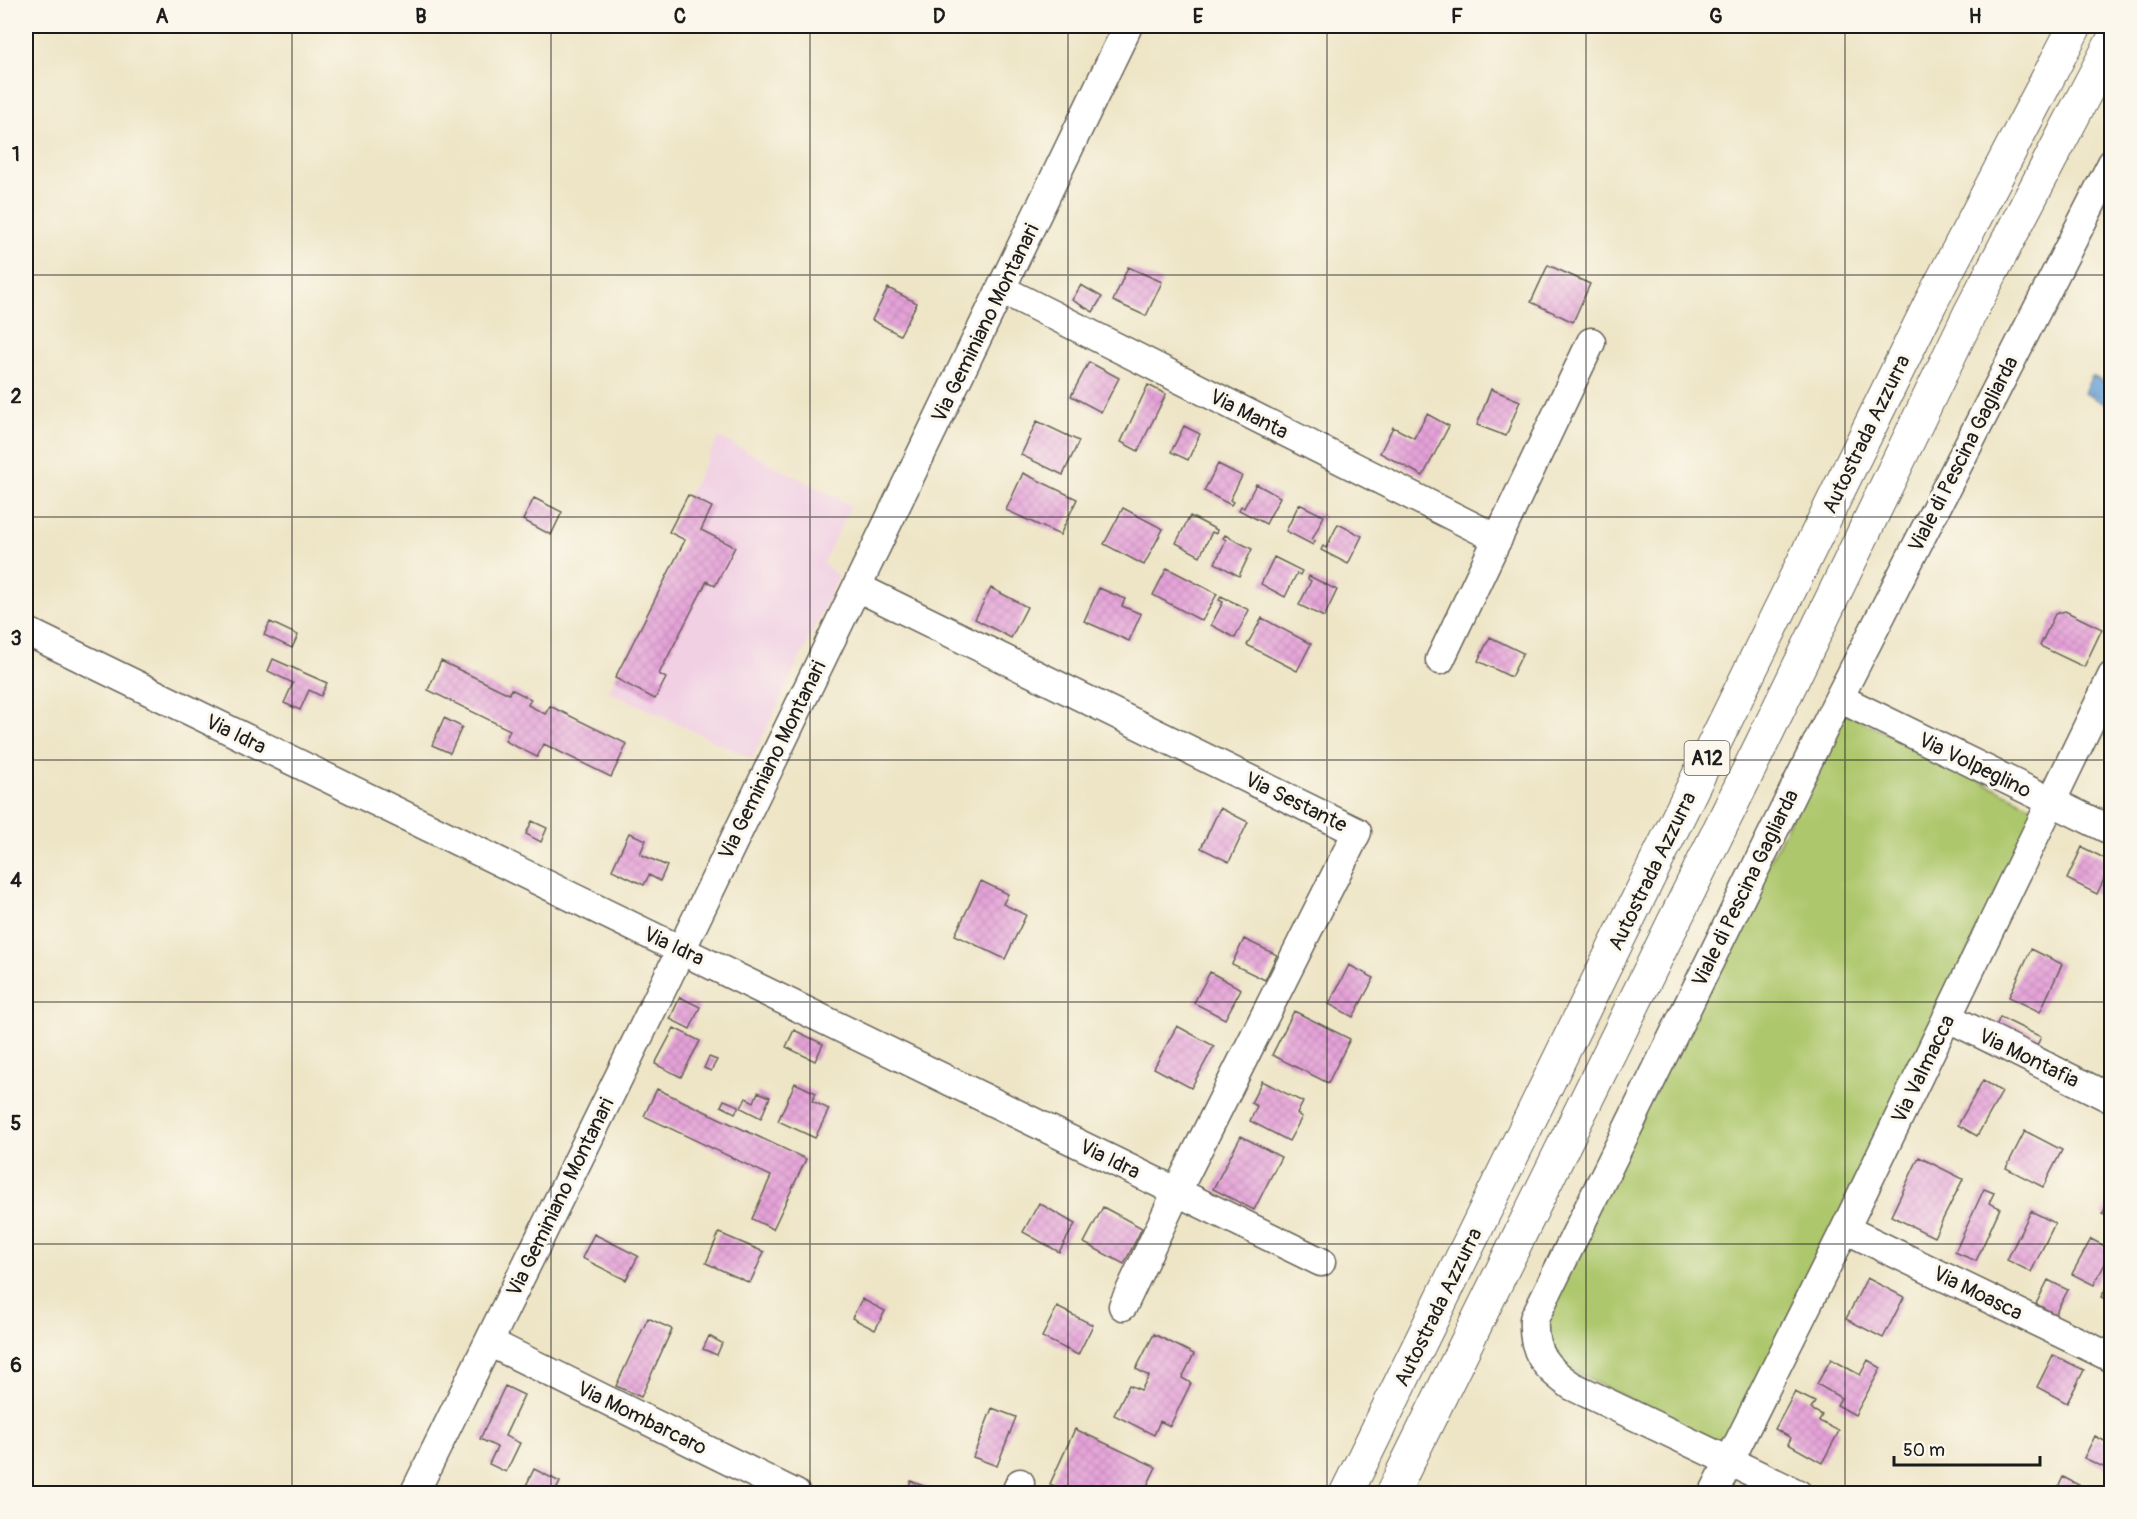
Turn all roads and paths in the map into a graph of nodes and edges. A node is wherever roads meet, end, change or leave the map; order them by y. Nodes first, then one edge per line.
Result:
1 (1128, 26) edge
2 (2075, 26) edge
3 (2112, 42) edge
4 (2112, 163) edge
5 (1001, 289) junction
6 (1591, 342) dead end
7 (1498, 539) junction
8 (857, 587) junction
9 (26, 631) edge
10 (1440, 660) dead end
11 (2112, 676) edge
12 (1839, 698) junction
13 (2050, 802) junction
14 (2112, 831) edge
15 (680, 949) junction
16 (1947, 1017) junction
17 (2112, 1099) edge
18 (1177, 1191) junction
19 (1845, 1229) junction
20 (1321, 1262) dead end
21 (1123, 1306) dead end
22 (489, 1342) junction
23 (2112, 1358) edge
24 (1730, 1459) junction
25 (414, 1494) edge
26 (796, 1494) edge
27 (1346, 1494) edge
28 (1392, 1494) edge
29 (1713, 1494) edge
30 (1798, 1494) edge

1 - 5 street, Via Geminiano Montanari
2 - 27 highway, Autostrada Azzurra / A12
3 - 28 highway, Autostrada Azzurra / A12
4 - 12 street, Viale di Pescina Gagliarda
5 - 7 street, Via Manta
5 - 8 street, Via Geminiano Montanari
6 - 7 street
7 - 10 street
8 - 15 street, Via Geminiano Montanari
8 - 18 street, Via Sestante
9 - 15 street, Via Idra
11 - 13 street, Via Valmacca
12 - 13 street, Via Volpeglino
12 - 24 street, Viale di Pescina Gagliarda
13 - 14 street, Via Volpeglino
13 - 16 street, Via Valmacca
15 - 18 street, Via Idra
15 - 22 street, Via Geminiano Montanari
16 - 17 street, Via Montafia
16 - 19 street, Via Valmacca
18 - 20 street, Via Idra
18 - 21 street, Via Sestante
19 - 23 street, Via Moasca
19 - 24 street, Via Valmacca
22 - 25 street, Via Geminiano Montanari
22 - 26 street, Via Mombarcaro
24 - 29 street, Via Valmacca
24 - 30 street, Viale di Pescina Gagliarda

